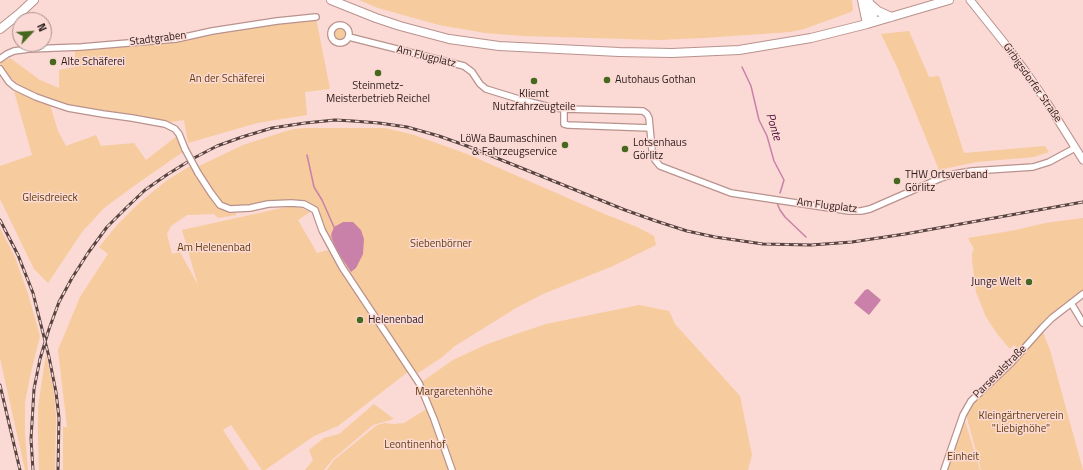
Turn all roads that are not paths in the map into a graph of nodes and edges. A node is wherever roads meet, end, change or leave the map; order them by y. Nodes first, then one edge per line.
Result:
1 (34, 0) edge
2 (331, 0) edge
3 (862, 0) edge
4 (949, 0) edge
5 (970, 0) edge
6 (869, 2) edge
7 (316, 17) dead end
8 (892, 17) junction
9 (867, 24) junction
10 (0, 29) edge
11 (349, 37) dead end
12 (0, 59) edge
13 (0, 69) edge
14 (564, 109) junction
15 (650, 128) junction
16 (1075, 148) junction
17 (1083, 160) edge
18 (1083, 294) edge
19 (1071, 303) junction
20 (1083, 323) edge
21 (452, 470) edge
22 (944, 470) edge

1 - 10 main road
2 - 9 main road
3 - 9 main road
4 - 8 main road
5 - 16 street, Girbigsdorfer Straße
6 - 8 main road
6 - 9 main road
7 - 12 street, Stadtgraben
8 - 9 main road
11 - 14 street, Am Flugplatz
13 - 21 street, bridge
14 - 15 street, Am Flugplatz
14 - 15 street
15 - 16 street, Am Flugplatz
16 - 17 street, Girbigsdorfer Straße
18 - 19 street, Parsevalstraße
19 - 20 street
19 - 22 street, Parsevalstraße

